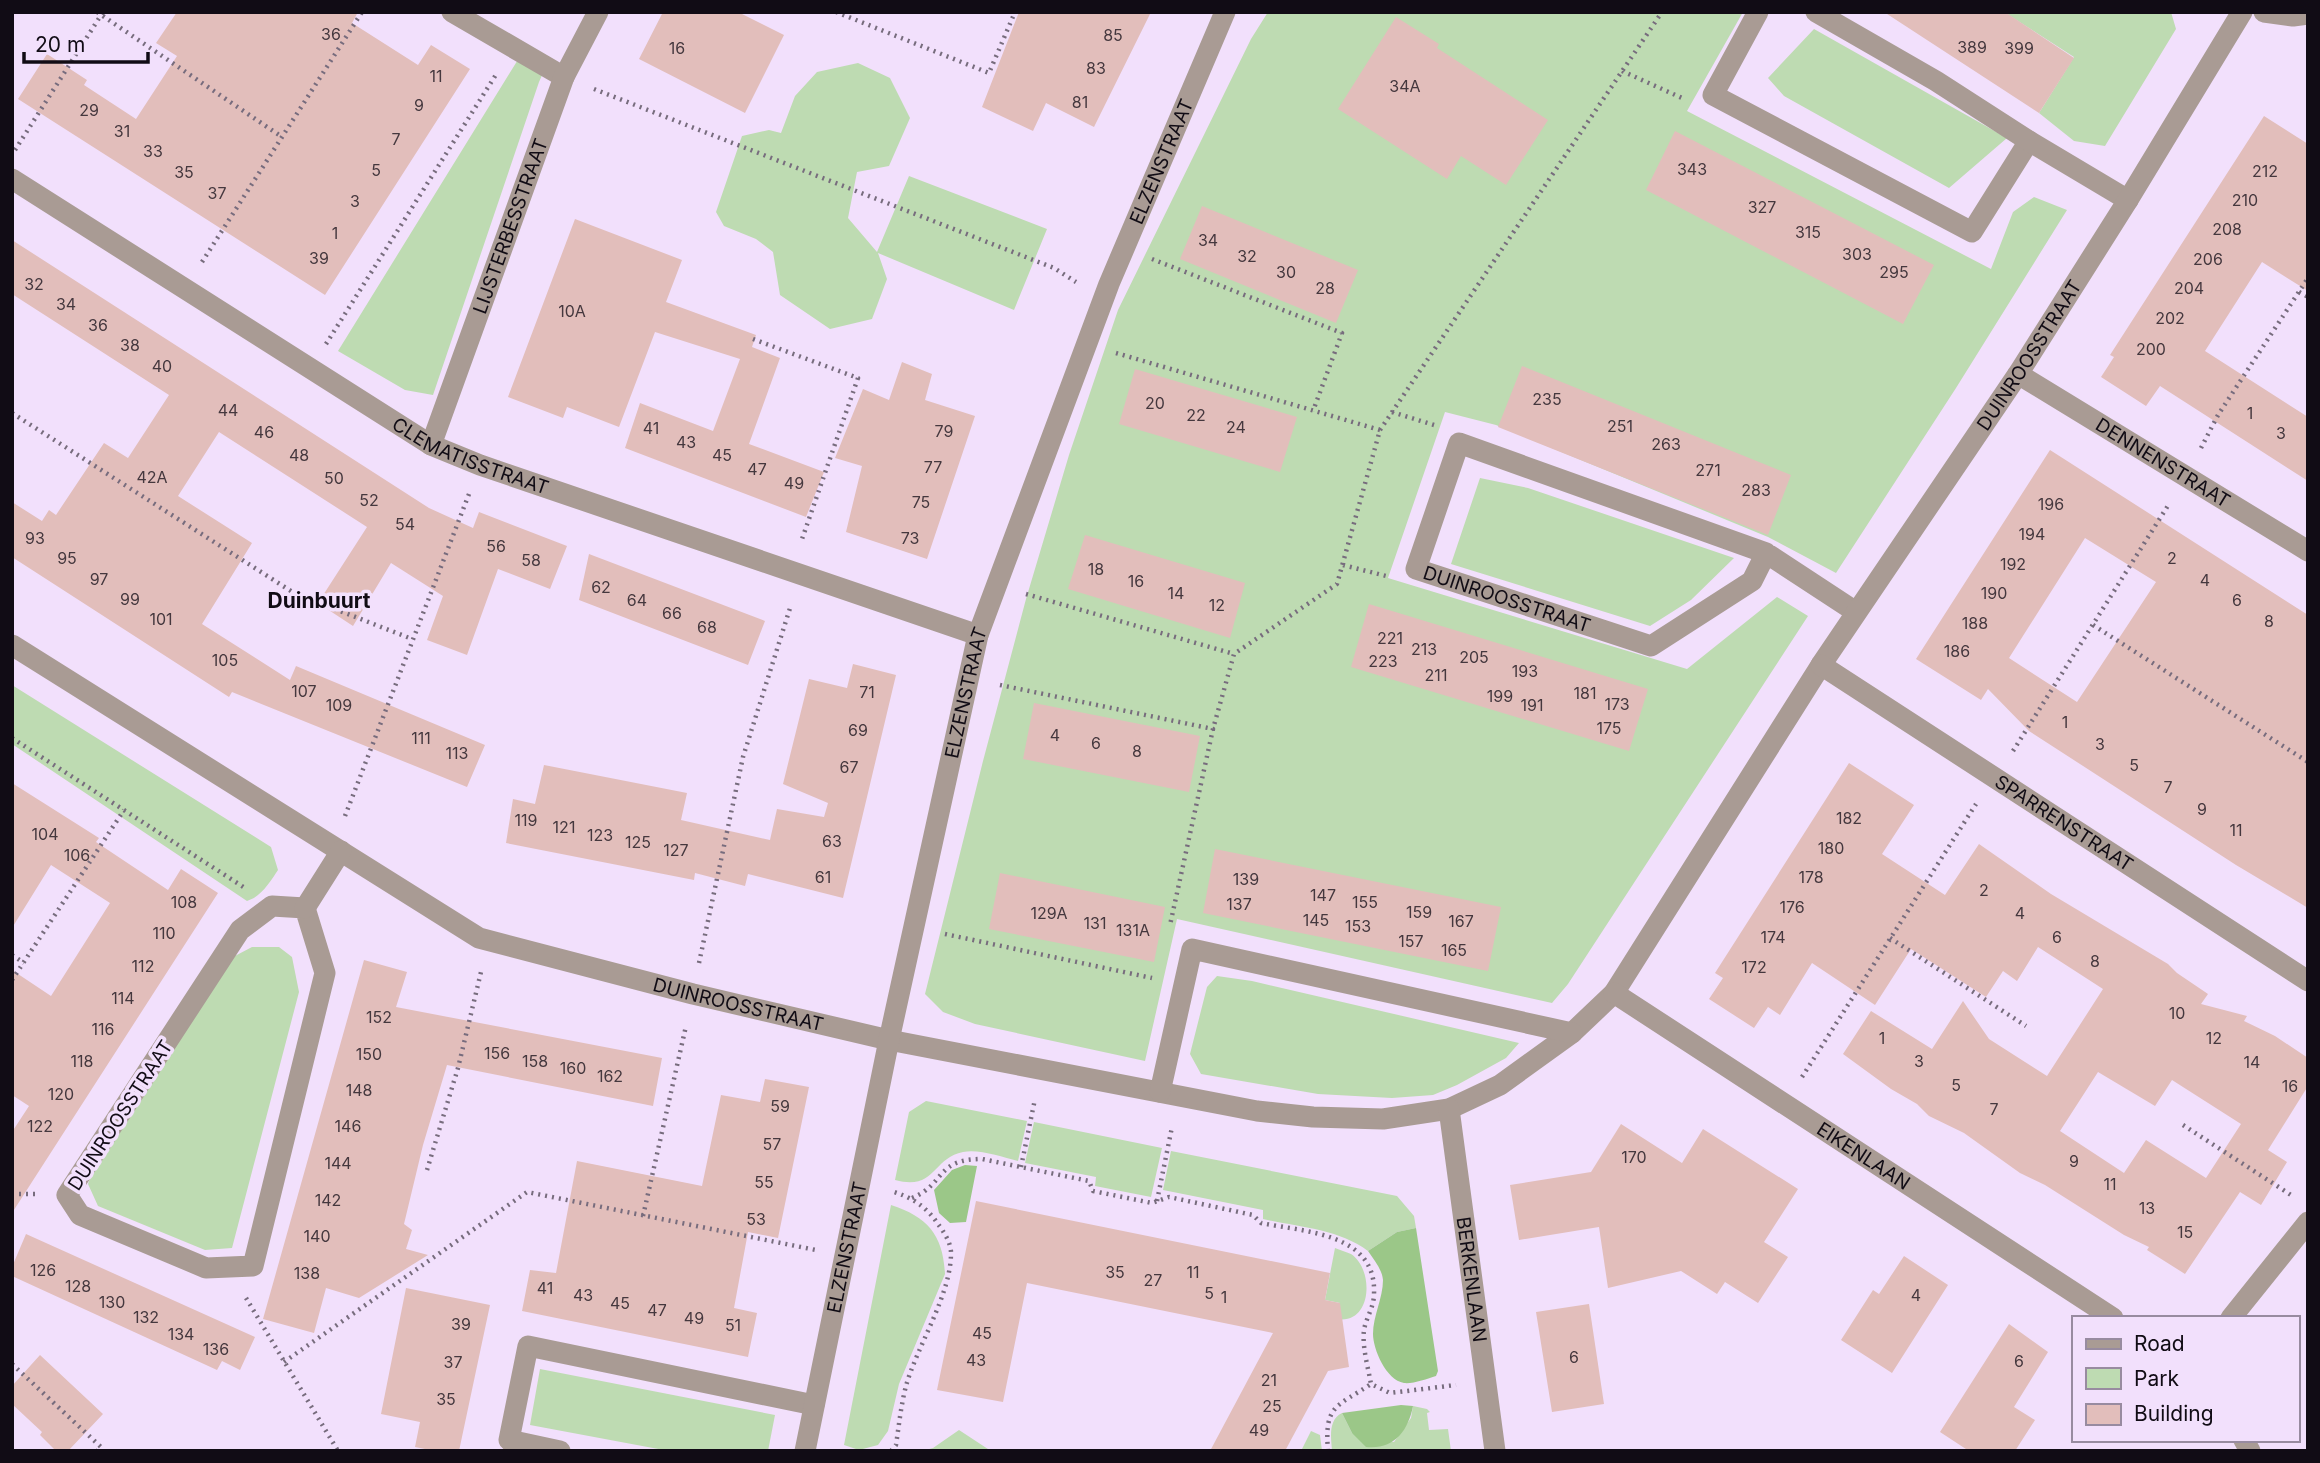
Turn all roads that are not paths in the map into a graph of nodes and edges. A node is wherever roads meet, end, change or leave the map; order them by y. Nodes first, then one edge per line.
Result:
1 (452, 12) edge
2 (598, 12) edge
3 (1225, 12) edge
4 (1758, 12) edge
5 (1816, 12) edge
6 (2242, 12) edge
7 (2264, 12) edge
8 (2308, 14) edge
9 (564, 78) junction
10 (2029, 141) junction
11 (12, 179) edge
12 (2129, 200) junction
13 (2018, 374) junction
14 (431, 445) junction
15 (2308, 551) edge
16 (1766, 552) junction
17 (1857, 612) junction
18 (978, 635) junction
19 (12, 645) edge
20 (1821, 665) junction
21 (341, 851) junction
22 (306, 908) junction
23 (2308, 981) edge
24 (1614, 993) junction
25 (1572, 1032) junction
26 (889, 1040) junction
27 (1169, 1094) junction
28 (1449, 1109) junction
29 (2308, 1222) edge
30 (2110, 1316) edge
31 (2233, 1316) edge
32 (814, 1405) junction
33 (560, 1451) edge
34 (805, 1451) edge
35 (1495, 1451) edge

1 - 9 street
2 - 9 street, LIJSTERBESSTRAAT
3 - 18 street, ELZENSTRAAT
4 - 10 street
5 - 10 street
6 - 12 street, DUINROOSSTRAAT
7 - 8 street
9 - 14 street, LIJSTERBESSTRAAT
10 - 12 street
11 - 14 street, CLEMATISSTRAAT
12 - 13 street, DUINROOSSTRAAT
13 - 15 street, DENNENSTRAAT
13 - 17 street, DUINROOSSTRAAT
14 - 18 street, CLEMATISSTRAAT
16 - 16 street, DUINROOSSTRAAT
16 - 17 street
17 - 20 street, DUINROOSSTRAAT
18 - 26 street, ELZENSTRAAT
19 - 21 street, DUINROOSSTRAAT
20 - 23 street, SPARRENSTRAAT
20 - 24 street, DUINROOSSTRAAT
21 - 22 street
21 - 26 street, DUINROOSSTRAAT
22 - 22 street, DUINROOSSTRAAT
24 - 25 street, DUINROOSSTRAAT
24 - 30 street, EIKENLAAN
25 - 27 street
25 - 28 street, DUINROOSSTRAAT
26 - 27 street, DUINROOSSTRAAT
26 - 32 street, ELZENSTRAAT
27 - 28 street, DUINROOSSTRAAT
28 - 35 street, BERKENLAAN
29 - 31 street
32 - 33 street
32 - 34 street, ELZENSTRAAT

